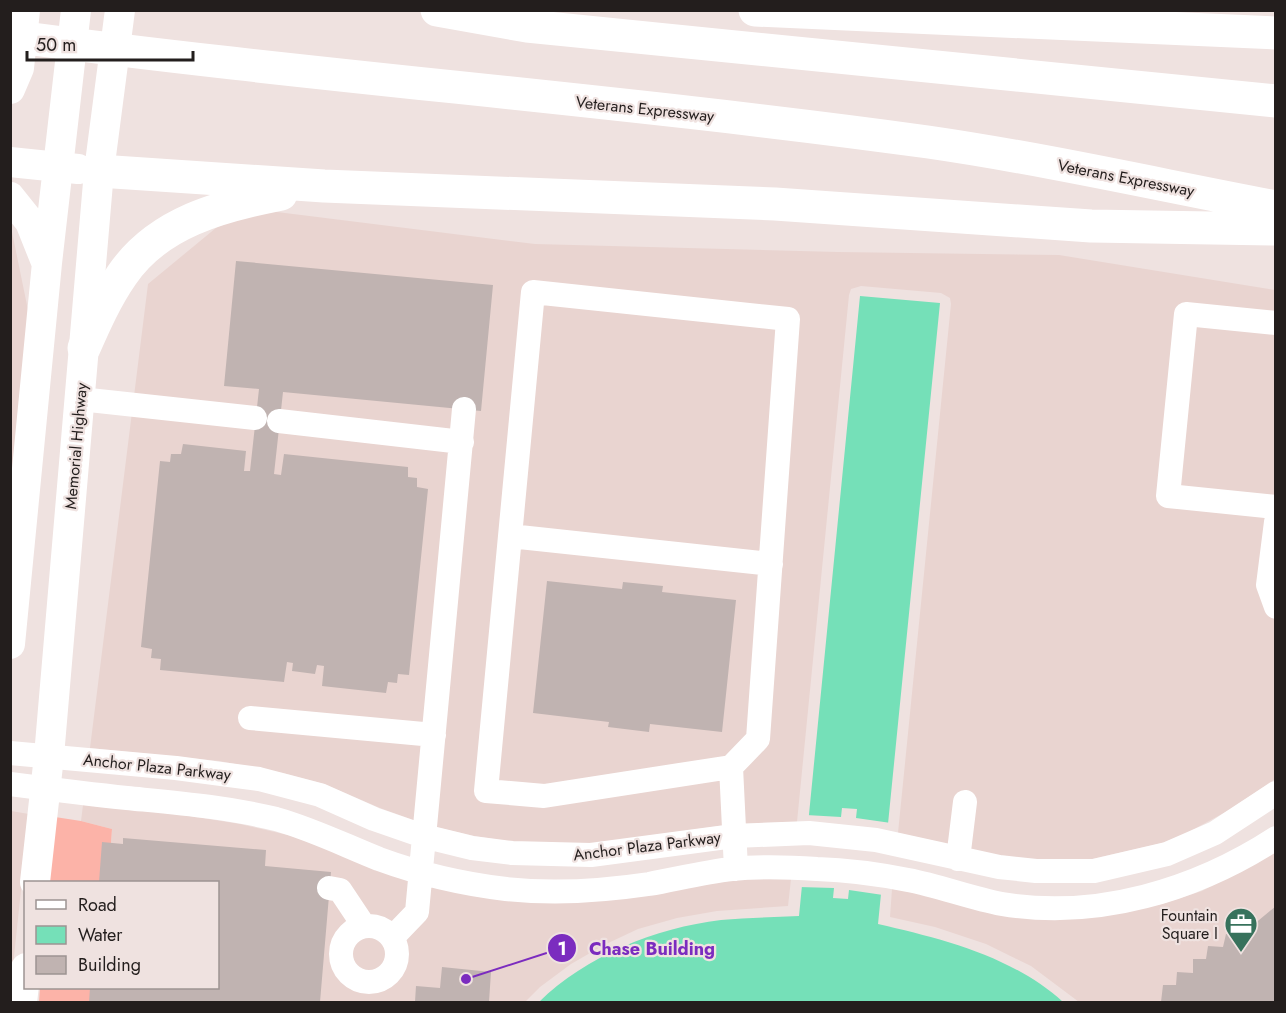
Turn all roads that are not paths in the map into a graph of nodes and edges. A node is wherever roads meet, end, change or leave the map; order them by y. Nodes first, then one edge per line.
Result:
1 (25, 10) edge
2 (76, 10) edge
3 (120, 10) edge
4 (437, 10) edge
5 (755, 10) edge
6 (1275, 33) edge
7 (10, 36) edge
8 (10, 90) edge
9 (1275, 101) edge
10 (10, 162) edge
11 (58, 166) junction
12 (99, 171) junction
13 (324, 186) junction
14 (10, 196) edge
15 (1275, 207) edge
16 (1275, 229) edge
17 (47, 263) junction
18 (1275, 323) edge
19 (84, 348) junction
20 (80, 399) junction
21 (464, 409) dead end
22 (255, 418) dead end
23 (279, 421) dead end
24 (462, 442) junction
25 (1275, 507) edge
26 (1275, 522) edge
27 (510, 536) junction
28 (771, 564) junction
29 (1275, 607) edge
30 (10, 644) edge
31 (250, 718) dead end
32 (434, 735) junction
33 (10, 753) edge
34 (49, 756) junction
35 (731, 767) junction
36 (10, 784) edge
37 (45, 788) junction
38 (1275, 793) edge
39 (965, 802) dead end
40 (423, 836) junction
41 (734, 836) junction
42 (1275, 838) edge
43 (958, 859) junction
44 (736, 869) junction
45 (420, 872) junction
46 (35, 881) edge
47 (329, 888) dead end
48 (364, 926) junction
49 (392, 938) junction
50 (24, 985) edge
51 (22, 1002) edge

1 - 8 main road
2 - 11 main road
3 - 12 main road, Memorial Highway
4 - 9 highway
5 - 6 highway
7 - 15 highway, Veterans Expressway
10 - 11 main road
11 - 12 main road
11 - 17 main road
12 - 13 highway
12 - 19 main road, Memorial Highway
13 - 16 highway
13 - 19 highway
14 - 17 main road
17 - 30 main road
18 - 25 street
19 - 20 main road, Memorial Highway
20 - 22 street
20 - 34 main road, Memorial Highway
21 - 24 street
23 - 24 street
24 - 32 street
26 - 29 street
27 - 28 street
27 - 28 street
27 - 35 street
28 - 35 street
31 - 32 street
32 - 40 street
33 - 34 street, Anchor Plaza Parkway
34 - 37 main road, Memorial Highway
34 - 40 street, Anchor Plaza Parkway
35 - 41 street
36 - 37 street, Anchor Plaza Parkway
37 - 45 street, Anchor Plaza Parkway
37 - 46 main road, Memorial Highway
38 - 43 street, Anchor Plaza Parkway
39 - 43 street
40 - 41 street, Anchor Plaza Parkway
40 - 45 street
41 - 43 street, Anchor Plaza Parkway
41 - 44 street
42 - 44 street, Anchor Plaza Parkway
44 - 45 street, Anchor Plaza Parkway
45 - 49 street
47 - 48 street
48 - 49 street
48 - 49 street
50 - 51 main road

